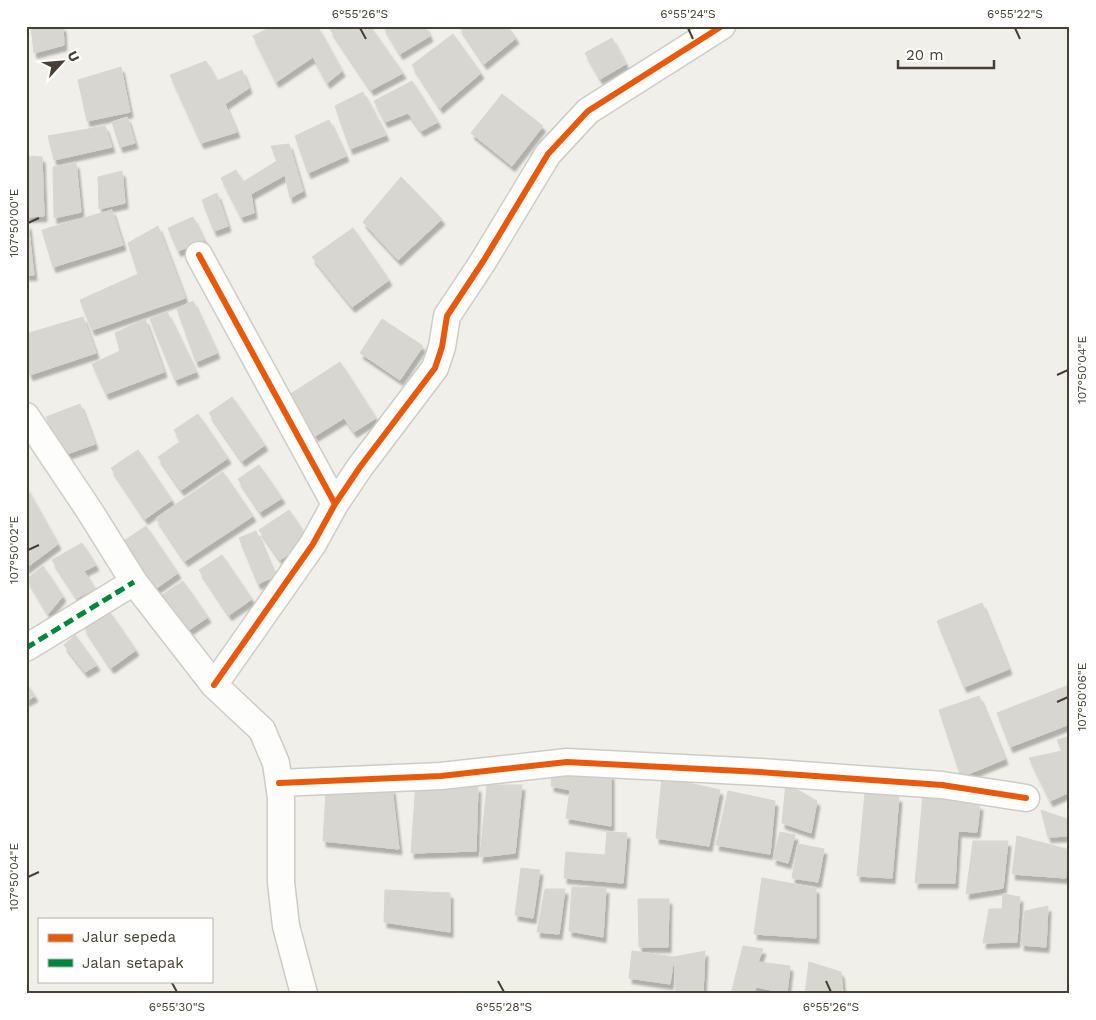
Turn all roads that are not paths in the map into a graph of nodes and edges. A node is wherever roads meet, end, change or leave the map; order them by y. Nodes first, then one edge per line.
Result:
1 (722, 26) edge
2 (199, 255) dead end
3 (26, 416) edge
4 (335, 504) junction
5 (134, 582) junction
6 (26, 648) edge
7 (214, 685) junction
8 (279, 783) junction
9 (1026, 798) dead end
10 (304, 994) edge

1 - 4 street
2 - 4 street
3 - 5 street
4 - 7 street
5 - 6 street
5 - 7 street
7 - 8 street
8 - 9 street
8 - 10 street

